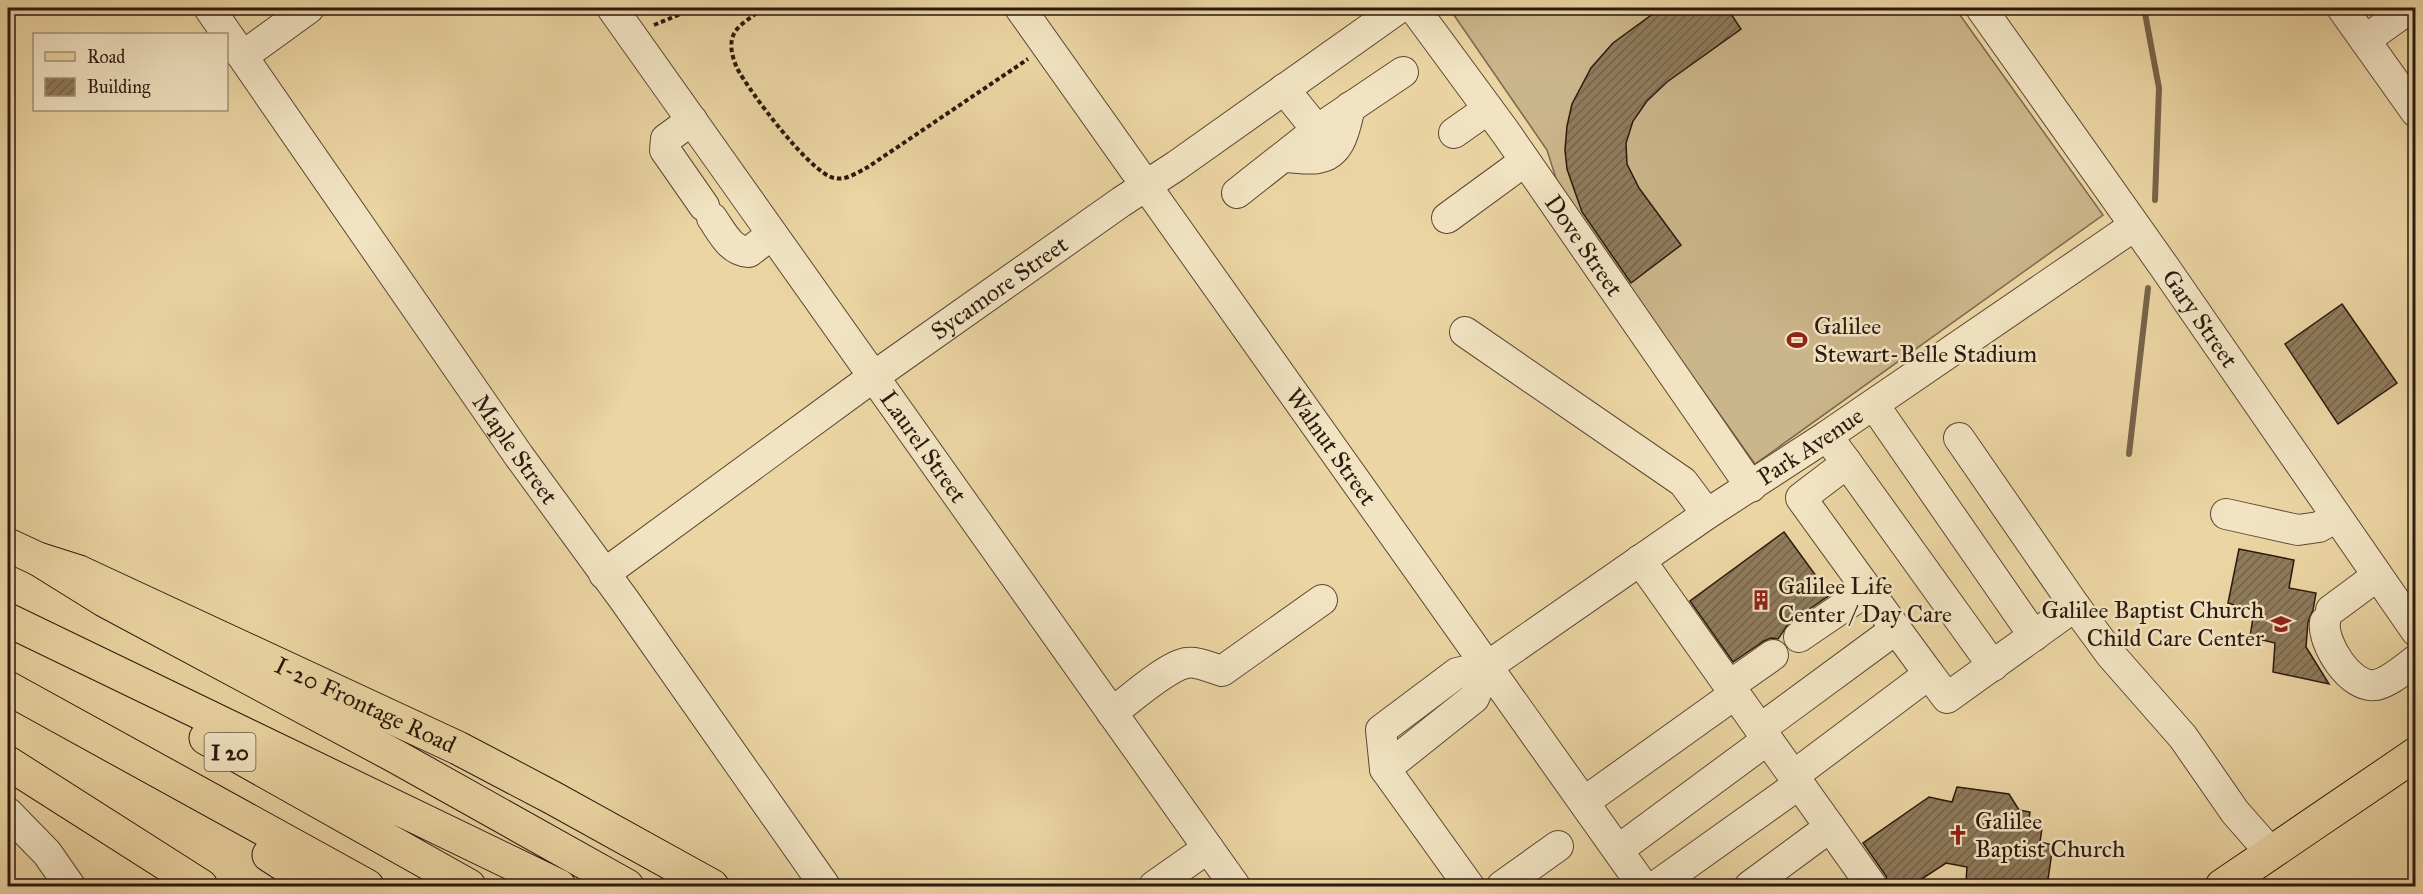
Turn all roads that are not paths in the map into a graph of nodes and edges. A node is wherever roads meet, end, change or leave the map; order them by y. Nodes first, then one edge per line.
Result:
1 (209, 8) edge
2 (309, 8) edge
3 (612, 8) edge
4 (1020, 8) edge
5 (1399, 8) edge
6 (1414, 8) edge
7 (1981, 8) edge
8 (2342, 8) edge
9 (2410, 8) edge
10 (227, 33) edge
11 (228, 35) edge
12 (2365, 40) junction
13 (243, 56) junction
14 (1403, 72) dead end
15 (1284, 89) junction
16 (1350, 108) junction
17 (1488, 109) junction
18 (2415, 112) edge
19 (692, 120) junction
20 (1317, 130) junction
21 (1454, 133) dead end
22 (1284, 157) junction
23 (1525, 161) junction
24 (1147, 186) junction
25 (1237, 194) dead end
26 (1447, 218) dead end
27 (2134, 226) junction
28 (772, 234) junction
29 (1466, 333) dead end
30 (873, 377) junction
31 (1874, 405) junction
32 (1827, 436) junction
33 (1959, 438) dead end
34 (1847, 463) junction
35 (1751, 487) junction
36 (1707, 514) junction
37 (2226, 514) dead end
38 (2336, 517) junction
39 (8, 544) edge
40 (38, 559) junction
41 (1640, 560) junction
42 (604, 574) junction
43 (2377, 576) junction
44 (1868, 590) junction
45 (1322, 600) dead end
46 (2075, 606) junction
47 (8, 620) edge
48 (8, 625) edge
49 (1896, 629) junction
50 (2415, 631) edge
51 (2034, 636) junction
52 (1799, 637) dead end
53 (1773, 655) dead end
54 (2415, 660) edge
55 (1488, 666) junction
56 (1993, 666) junction
57 (1929, 674) junction
58 (8, 688) edge
59 (1732, 690) junction
60 (47, 710) junction
61 (1112, 713) junction
62 (1764, 734) junction
63 (2415, 754) edge
64 (8, 763) edge
65 (1796, 780) junction
66 (1584, 802) junction
67 (8, 813) edge
68 (1830, 827) junction
69 (1558, 846) dead end
70 (1208, 848) junction
71 (1618, 850) junction
72 (2271, 853) junction
73 (1229, 884) edge
74 (2227, 885) edge
75 (70, 886) edge
76 (201, 886) edge
77 (317, 886) edge
78 (367, 886) edge
79 (469, 886) edge
80 (559, 886) edge
81 (627, 886) edge
82 (712, 886) edge
83 (825, 886) edge
84 (1154, 886) edge
85 (1469, 886) edge
86 (1502, 886) edge
87 (1643, 886) edge
88 (1656, 886) edge
89 (1750, 886) edge
90 (1872, 886) edge

1 - 10 street, Maple Street
2 - 13 street
3 - 19 street, Laurel Street
4 - 24 street, Walnut Street
5 - 15 street, Sycamore Street
6 - 17 street, Dove Street
7 - 27 street, Gary Street
8 - 12 street
9 - 12 street
11 - 13 street, Maple Street
12 - 18 street
13 - 42 street, Maple Street
14 - 16 street
15 - 20 street
15 - 24 street, Sycamore Street
16 - 20 street
16 - 22 street
17 - 21 street
17 - 23 street, Dove Street
19 - 28 street, Laurel Street
19 - 28 street
20 - 22 street
22 - 25 street
23 - 26 street
23 - 35 street, Dove Street
24 - 30 street, Sycamore Street
24 - 55 street, Walnut Street
27 - 31 street, Park Avenue
27 - 38 street, Gary Street
28 - 30 street, Laurel Street
29 - 36 street
30 - 42 street, Sycamore Street
30 - 61 street, Laurel Street
31 - 32 street, Park Avenue
31 - 51 street
32 - 34 street
32 - 35 street, Park Avenue
33 - 46 street
34 - 44 street
34 - 56 street
35 - 36 street, Park Avenue
36 - 41 street, Park Avenue
37 - 38 street
38 - 43 street, Gary Street
39 - 40 main road, I-20 Frontage Road
40 - 81 main road
40 - 82 main road, I-20 Frontage Road
41 - 55 street, Park Avenue
41 - 59 street
42 - 83 street, Maple Street
43 - 50 street, Gary Street
43 - 54 street
44 - 49 street
44 - 52 street
45 - 61 street
46 - 51 street
46 - 72 street
47 - 80 main road
48 - 79 main road, I 20
49 - 57 street
49 - 62 street
51 - 56 street
53 - 59 street
55 - 66 street, Walnut Street
55 - 85 street, Park Avenue
56 - 57 street
57 - 65 street
58 - 60 main road, I 20
59 - 62 street
59 - 66 street
60 - 77 main road
60 - 78 main road, I 20
61 - 70 street, Laurel Street
62 - 65 street
62 - 71 street
63 - 72 main road
64 - 76 main road
65 - 68 street
65 - 88 street
66 - 71 street, Walnut Street
67 - 75 street
68 - 89 street
68 - 90 street
69 - 86 street
70 - 73 street, Laurel Street
70 - 84 street
71 - 87 street, Walnut Street
72 - 74 main road

